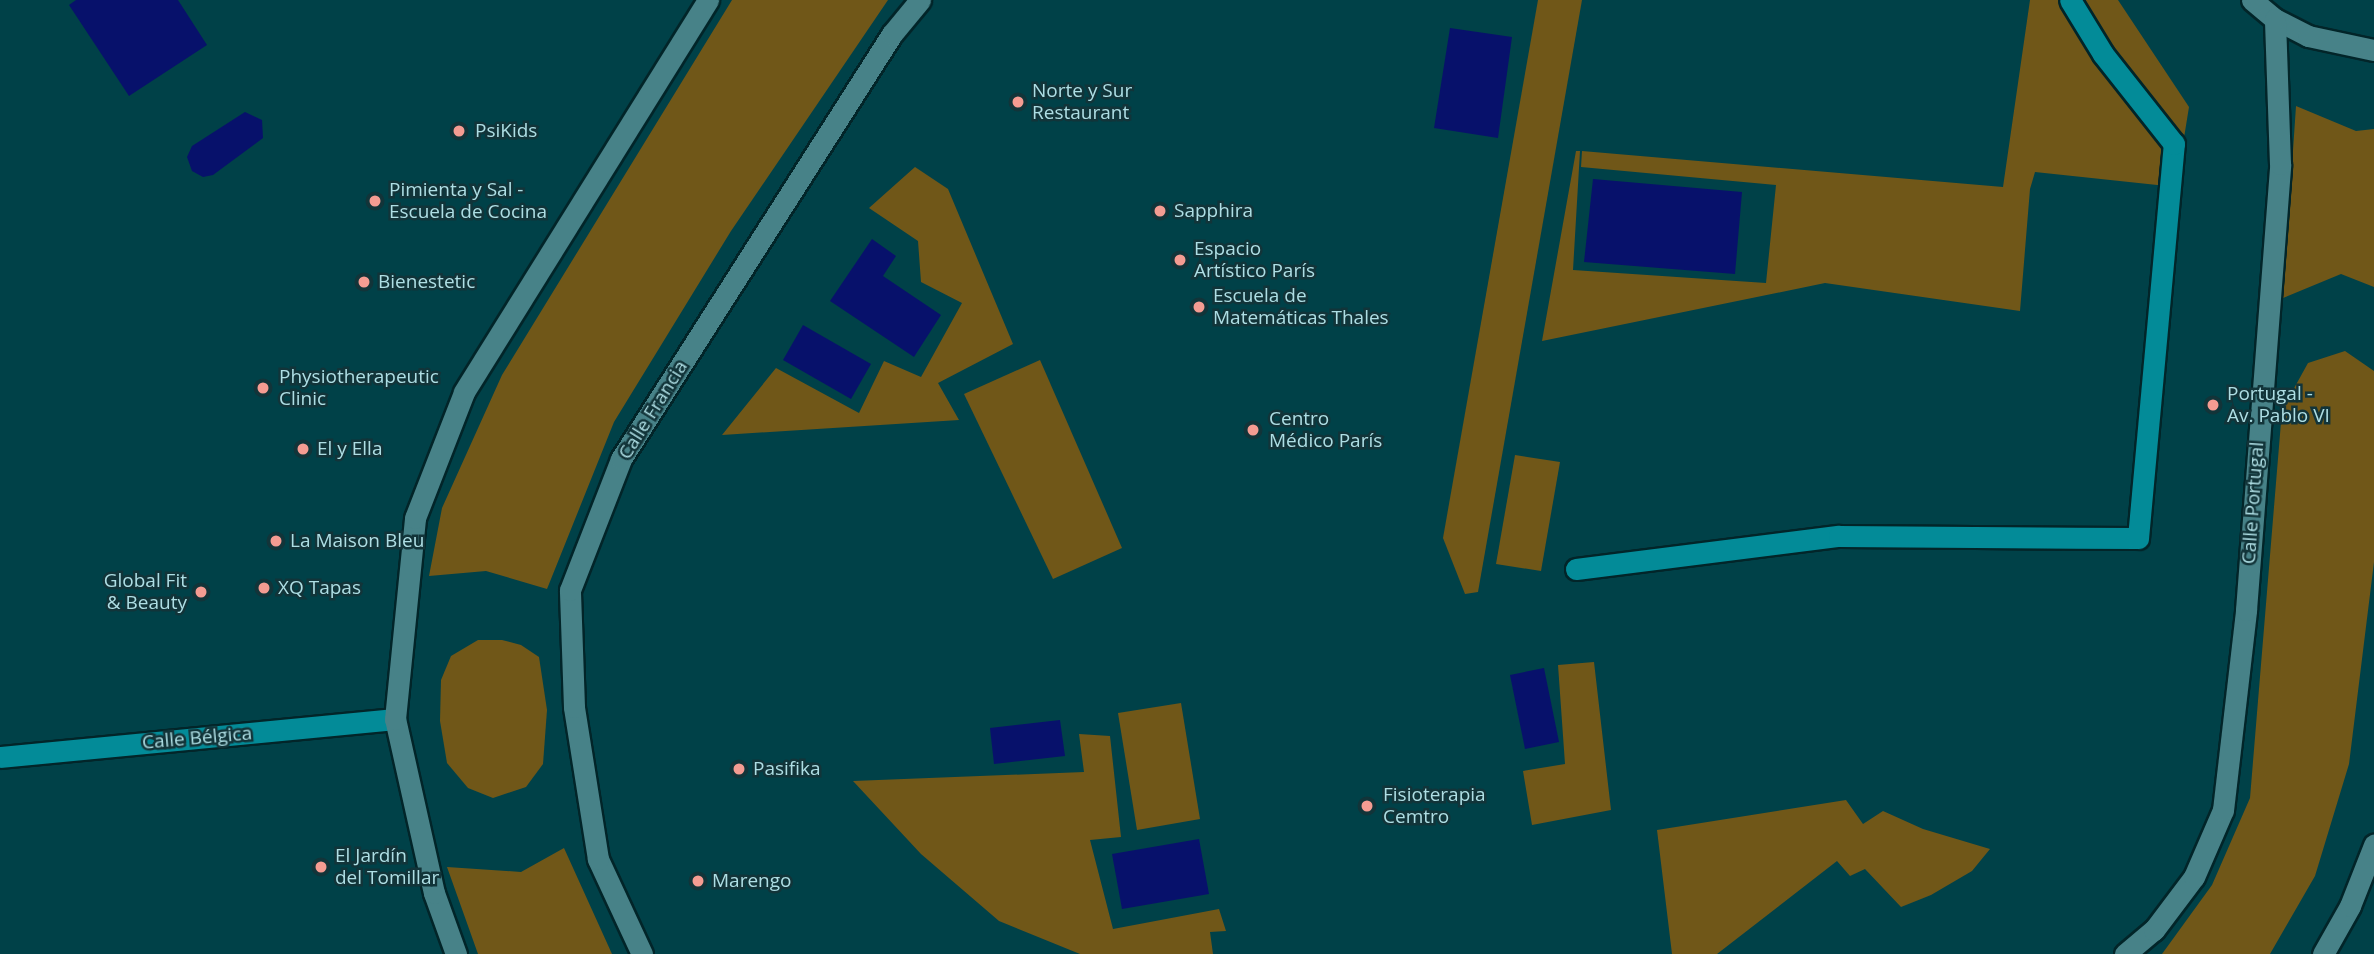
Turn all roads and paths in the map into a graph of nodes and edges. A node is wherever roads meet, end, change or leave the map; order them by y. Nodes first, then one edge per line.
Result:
1 (708, 0) edge
2 (920, 0) edge
3 (2070, 0) edge
4 (2252, 0) edge
5 (2275, 19) junction
6 (2374, 50) edge
7 (1576, 569) dead end
8 (395, 719) junction
9 (0, 757) edge
10 (2374, 845) edge
11 (456, 954) edge
12 (642, 954) edge
13 (2125, 954) edge
14 (2323, 954) edge

1 - 8 street
2 - 12 street, Calle Francia
3 - 7 street
4 - 5 street
5 - 6 street
5 - 13 street, Calle Portugal
8 - 9 street, Calle Bélgica
8 - 11 street
10 - 14 street

